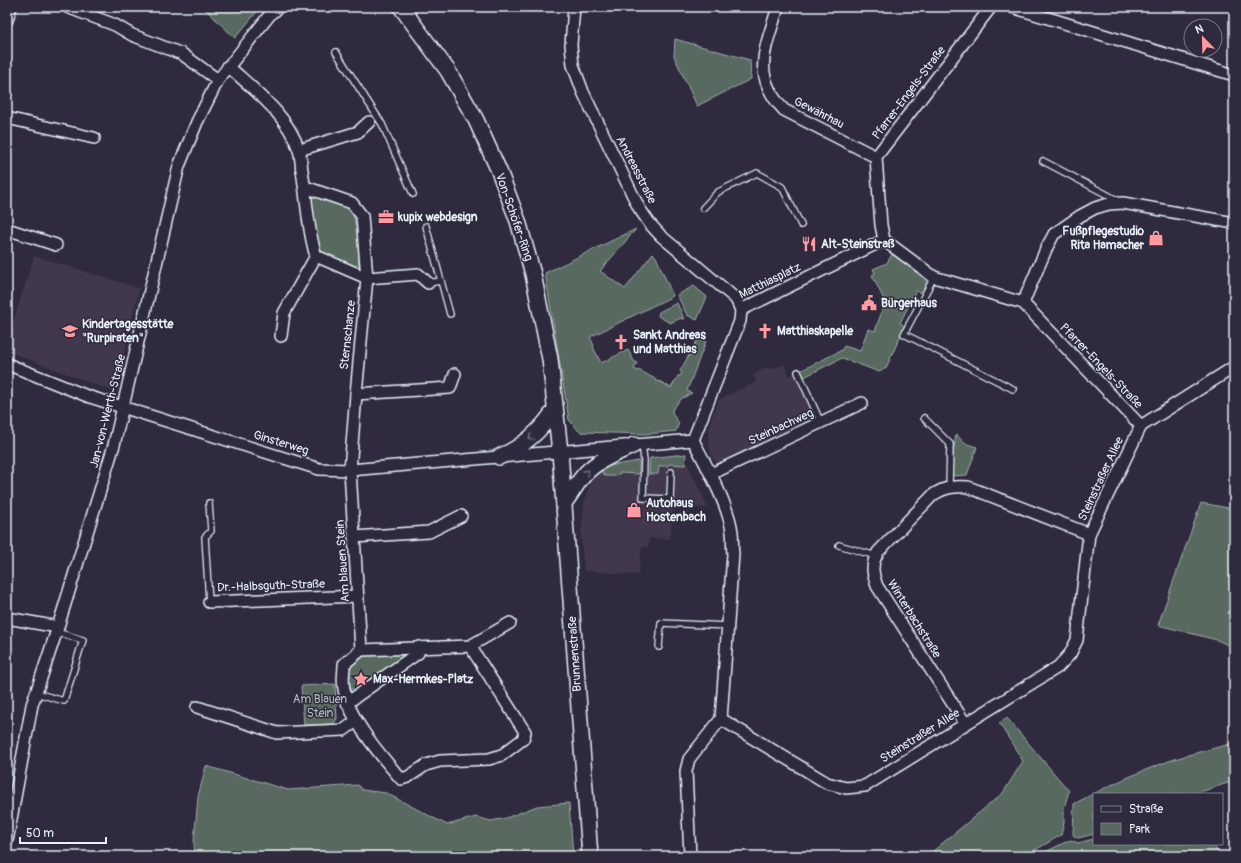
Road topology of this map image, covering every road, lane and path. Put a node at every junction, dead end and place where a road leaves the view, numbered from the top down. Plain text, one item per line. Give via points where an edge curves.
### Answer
1 (11, 7) edge
2 (67, 7) edge
3 (401, 7) edge
4 (574, 7) edge
5 (778, 7) edge
6 (991, 7) edge
7 (1012, 7) edge
8 (275, 8) edge
9 (7, 20) edge
10 (336, 52) dead end
11 (228, 66) junction
12 (1234, 75) edge
13 (218, 80) junction
14 (7, 118) edge
15 (372, 118) junction
16 (94, 138) dead end
17 (299, 150) junction
18 (876, 157) junction
19 (1043, 161) dead end
20 (305, 187) junction
21 (413, 194) dead end
22 (1123, 203) junction
23 (703, 208) dead end
24 (1234, 223) edge
25 (801, 225) dead end
26 (426, 226) dead end
27 (7, 229) edge
28 (884, 240) junction
29 (56, 246) dead end
30 (316, 256) junction
31 (934, 277) junction
32 (367, 278) junction
33 (441, 281) junction
34 (428, 283) joint
35 (1023, 304) junction
36 (741, 310) junction
37 (450, 314) dead end
38 (281, 336) dead end
39 (7, 364) edge
40 (1234, 367) edge
41 (798, 372) dead end
42 (455, 374) dead end
43 (1013, 389) dead end
44 (356, 394) junction
45 (862, 403) dead end
46 (123, 408) junction
47 (555, 409) junction
48 (924, 418) dead end
49 (821, 422) junction
50 (1141, 426) junction
51 (693, 440) junction
52 (638, 445) junction
53 (560, 452) junction
54 (499, 457) junction
55 (350, 470) junction
56 (671, 472) dead end
57 (711, 474) junction
58 (949, 487) junction
59 (208, 503) dead end
60 (564, 503) junction
61 (461, 516) dead end
62 (1089, 534) junction
63 (354, 537) junction
64 (839, 545) dead end
65 (876, 556) junction
66 (358, 596) junction
67 (209, 602) joint
68 (7, 618) edge
69 (510, 623) dead end
70 (728, 626) junction
71 (57, 629) junction
72 (470, 646) junction
73 (419, 647) junction
74 (659, 647) dead end
75 (361, 650) junction
76 (36, 693) junction
77 (347, 703) junction
78 (197, 707) dead end
79 (721, 719) junction
80 (356, 721) junction
81 (965, 723) junction
82 (7, 841) edge
83 (590, 856) edge
84 (690, 856) edge

1 - 9 street
2 - 13 street via 182,54
3 - 47 main road, Von-Schöfer-Ring via 448,71 476,120 502,178 518,221 533,274 550,359
4 - 36 street, Andreasstraße via 571,45 573,65 583,92 639,208 661,236 736,299
5 - 18 street, Gewährhau via 764,54 763,71 774,99 784,110
6 - 18 street, Pfarrer-Engels-Straße
7 - 12 street
8 - 11 street, Jan-von-Werth-Straße
10 - 15 lane
11 - 13 street, Jan-von-Werth-Straße
11 - 17 street via 269,104 290,130
13 - 46 street, Jan-von-Werth-Straße via 179,166
14 - 16 street
15 - 17 street via 358,132
15 - 21 lane via 382,124
17 - 20 street
18 - 28 street, Pfarrer-Engels-Straße
19 - 22 lane
20 - 30 street via 311,240
20 - 32 street, Sternschanze via 352,203 362,216
22 - 24 street
22 - 35 street via 1095,208 1054,234 1046,247
23 - 25 lane via 718,192 757,173 782,187
26 - 33 lane
27 - 29 street
28 - 31 street, Pfarrer-Engels-Straße
28 - 36 street, Matthiasplatz
30 - 32 street
30 - 38 street via 284,314
31 - 35 street, Pfarrer-Engels-Straße
31 - 43 lane via 904,334
32 - 34 street via 418,274
32 - 44 street, Sternschanze
33 - 34 lane
33 - 37 lane
35 - 50 street, Pfarrer-Engels-Straße
36 - 51 street, Matthiasplatz via 734,347
39 - 46 street, Ginsterweg
40 - 50 street
41 - 49 lane
42 - 44 street via 450,388
44 - 55 street, Sternschanze
45 - 49 street, Steinbachweg
46 - 55 street, Ginsterweg via 319,469
46 - 71 street, Jan-von-Werth-Straße
47 - 53 main road, Von-Schöfer-Ring
47 -> 54 main road via 547,422 532,437
48 - 58 lane via 950,444
49 - 57 street, Steinbachweg
50 - 62 street, Steinstraßer Allee
51 - 52 street
51 - 57 street
52 - 53 street
52 - 56 lane via 644,460 643,498 670,499
60 -> 52 main road via 591,468
53 - 54 street, Ginsterweg
53 - 60 main road, Brunnenstraße
54 - 55 street, Ginsterweg
55 - 63 street, Am blauen Stein
57 - 70 street via 732,531
58 - 62 street via 968,487
58 - 65 street via 933,495
59 - 67 lane via 211,530 205,537
60 - 83 main road, Brunnenstraße
61 - 63 street via 429,532
62 - 81 street, Steinstraßer Allee via 1077,640 1070,654 1058,667
63 - 66 street, Am blauen Stein
64 - 65 lane
65 - 81 street, Winterbachstraße via 872,563 876,586
66 - 67 street, Dr.-Halbsguth-Straße
66 - 75 street, Am blauen Stein
68 - 71 street
69 - 72 street
70 - 74 lane via 661,623
70 - 79 street
71 - 76 street, Jan-von-Werth-Straße
71 - 76 lane via 83,640 64,702
72 - 73 street
72 - 80 street via 525,732 523,739 502,755 489,759 440,762 426,766 401,780
73 - 75 street
73 - 77 street via 418,653
75 - 77 street via 344,664
76 - 82 street, Jan-von-Werth-Straße
77 - 80 street
78 - 80 street via 277,733 344,730
79 - 81 street, Steinstraßer Allee via 827,783 846,788 865,786
79 - 84 street via 689,759 686,771

